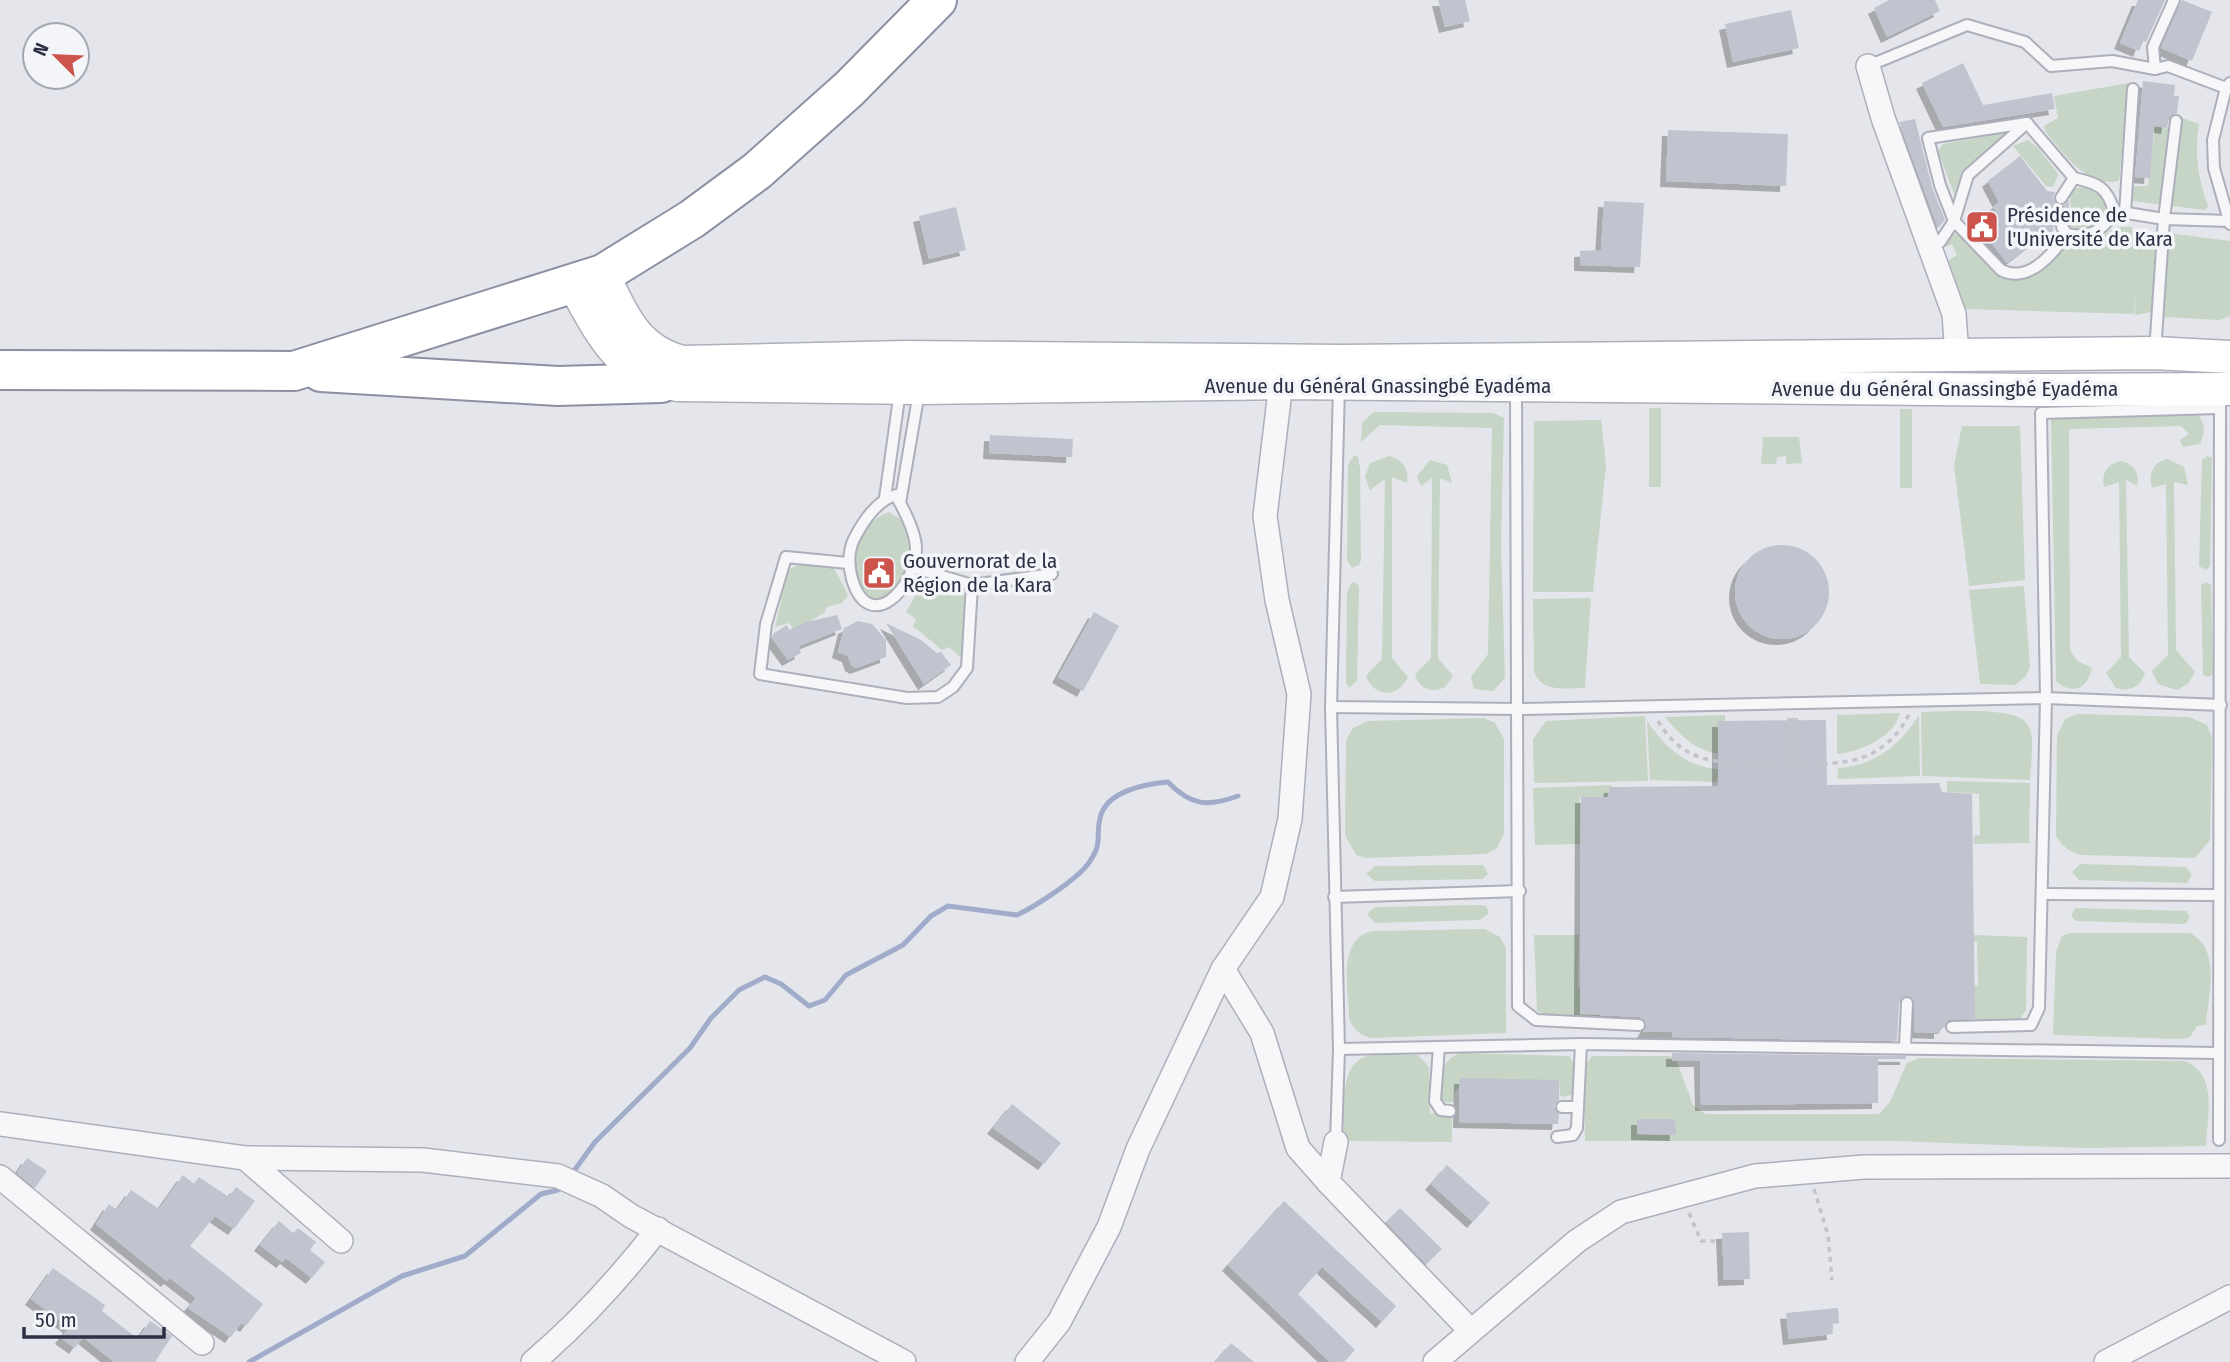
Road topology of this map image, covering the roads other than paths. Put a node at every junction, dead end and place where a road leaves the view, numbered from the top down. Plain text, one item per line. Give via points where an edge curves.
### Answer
1 (937, 0) edge
2 (2174, 0) edge
3 (1868, 66) joint
4 (2155, 69) junction
5 (2228, 85) edge
6 (2133, 89) dead end
7 (2176, 121) dead end
8 (2027, 123) junction
9 (2074, 178) junction
10 (2060, 198) dead end
11 (2120, 212) junction
12 (2164, 219) junction
13 (1954, 220) junction
14 (2229, 222) edge
15 (1929, 244) junction
16 (589, 280) junction
17 (2155, 353) junction
18 (1956, 355) junction
19 (2045, 356) junction
20 (2230, 357) edge
21 (0, 370) edge
22 (294, 371) junction
23 (1340, 373) junction
24 (1517, 373) junction
25 (915, 378) junction
26 (661, 383) junction
27 (1281, 383) junction
28 (2223, 395) edge
29 (2042, 402) junction
30 (885, 498) junction
31 (900, 503) junction
32 (848, 563) junction
33 (912, 568) junction
34 (1052, 574) dead end
35 (972, 585) junction
36 (2046, 698) junction
37 (2221, 705) junction
38 (1331, 707) junction
39 (1518, 709) junction
40 (1520, 891) junction
41 (2044, 894) junction
42 (2217, 895) junction
43 (1334, 897) junction
44 (1223, 969) junction
45 (1907, 1003) dead end
46 (1639, 1025) dead end
47 (1952, 1027) dead end
48 (1581, 1044) junction
49 (1905, 1046) junction
50 (1439, 1047) junction
51 (1339, 1049) junction
52 (2218, 1052) junction
53 (1562, 1107) dead end
54 (1578, 1107) junction
55 (1450, 1111) dead end
56 (0, 1124) edge
57 (1557, 1138) dead end
58 (2219, 1140) dead end
59 (1336, 1142) joint
60 (245, 1158) junction
61 (2230, 1166) edge
62 (0, 1177) edge
63 (1328, 1182) junction
64 (658, 1229) junction
65 (341, 1241) dead end
66 (2230, 1297) edge
67 (1470, 1330) junction
68 (202, 1343) dead end
69 (533, 1362) edge
70 (904, 1362) edge
71 (1027, 1362) edge
72 (1434, 1362) edge
73 (2106, 1362) edge

1 - 16 highway via 849,89 757,171 682,226
2 - 4 lane via 2153,47
3 - 4 lane via 1967,25 2025,42 2051,66 2112,61
3 - 15 street
4 - 5 lane via 2168,66
5 - 14 lane via 2213,149
6 - 11 lane
7 - 12 lane
8 - 9 lane
8 - 13 lane via 1968,175
8 - 13 lane via 1928,138
9 - 10 lane
9 - 11 lane via 2105,189
11 - 12 lane
11 - 13 lane via 2095,233 2064,230 2057,248 2029,272 2009,274
12 - 14 lane
12 - 17 lane
13 - 15 lane via 1940,242
15 - 18 street via 1954,314
16 - 22 highway
16 - 25 main road, Avenue du Général Gnassingbé Eyadéma via 648,347 665,358
16 - 26 main road, Avenue du Général Gnassingbé Eyadéma via 607,344 633,370
17 - 19 main road, Avenue du Général Gnassingbé Eyadéma
17 - 20 main road, Avenue du Général Gnassingbé Eyadéma
18 - 19 main road, Avenue du Général Gnassingbé Eyadéma
18 - 24 main road, Avenue du Général Gnassingbé Eyadéma
19 - 29 main road
21 - 22 highway
22 - 26 highway via 558,386
23 - 24 main road, Avenue du Général Gnassingbé Eyadéma
23 - 25 main road, Avenue du Général Gnassingbé Eyadéma
23 - 27 main road, Avenue du Général Gnassingbé Eyadéma
23 - 38 lane
24 - 29 main road, Avenue du Général Gnassingbé Eyadéma
24 - 39 lane
25 - 26 main road, Avenue du Général Gnassingbé Eyadéma
25 - 27 main road, Avenue du Général Gnassingbé Eyadéma
25 - 30 lane
25 - 31 lane
27 - 44 street via 1265,516 1299,694 1290,819 1272,897
28 - 29 main road, Avenue du Général Gnassingbé Eyadéma
28 - 37 lane
29 - 36 lane
30 - 31 lane via 896,495
30 - 32 lane via 854,539
31 - 33 lane via 916,548
32 - 33 lane via 859,597 876,605 904,589
32 - 35 lane via 786,557 766,624 760,674 908,698 938,697 953,687 967,668
33 - 35 lane
34 - 35 lane
36 - 37 lane
36 - 39 lane
36 - 41 lane
37 - 42 lane
38 - 39 lane
38 - 43 lane
39 - 40 lane
40 - 43 lane
40 - 46 lane via 1518,1006 1536,1020
41 - 42 lane
41 - 47 lane via 2037,1018 2031,1025
42 - 52 lane
43 - 51 lane
44 - 63 street via 1262,1033 1298,1148
44 - 71 street via 1138,1149 1109,1227 1059,1322
45 - 49 lane
48 - 49 lane
48 - 50 lane
48 - 54 lane
49 - 52 lane
50 - 51 lane
50 - 55 lane via 1435,1101 1441,1110
51 - 59 lane
52 - 58 lane
53 - 54 lane
54 - 57 lane via 1576,1132
56 - 60 street
59 - 63 street
60 - 64 street via 423,1160 567,1180
60 - 65 street
61 - 67 street via 1813,1170 1755,1176 1621,1212 1577,1241
62 - 68 street
63 - 67 street
64 - 69 street via 619,1280
64 - 70 street
66 - 73 street
67 - 72 street

